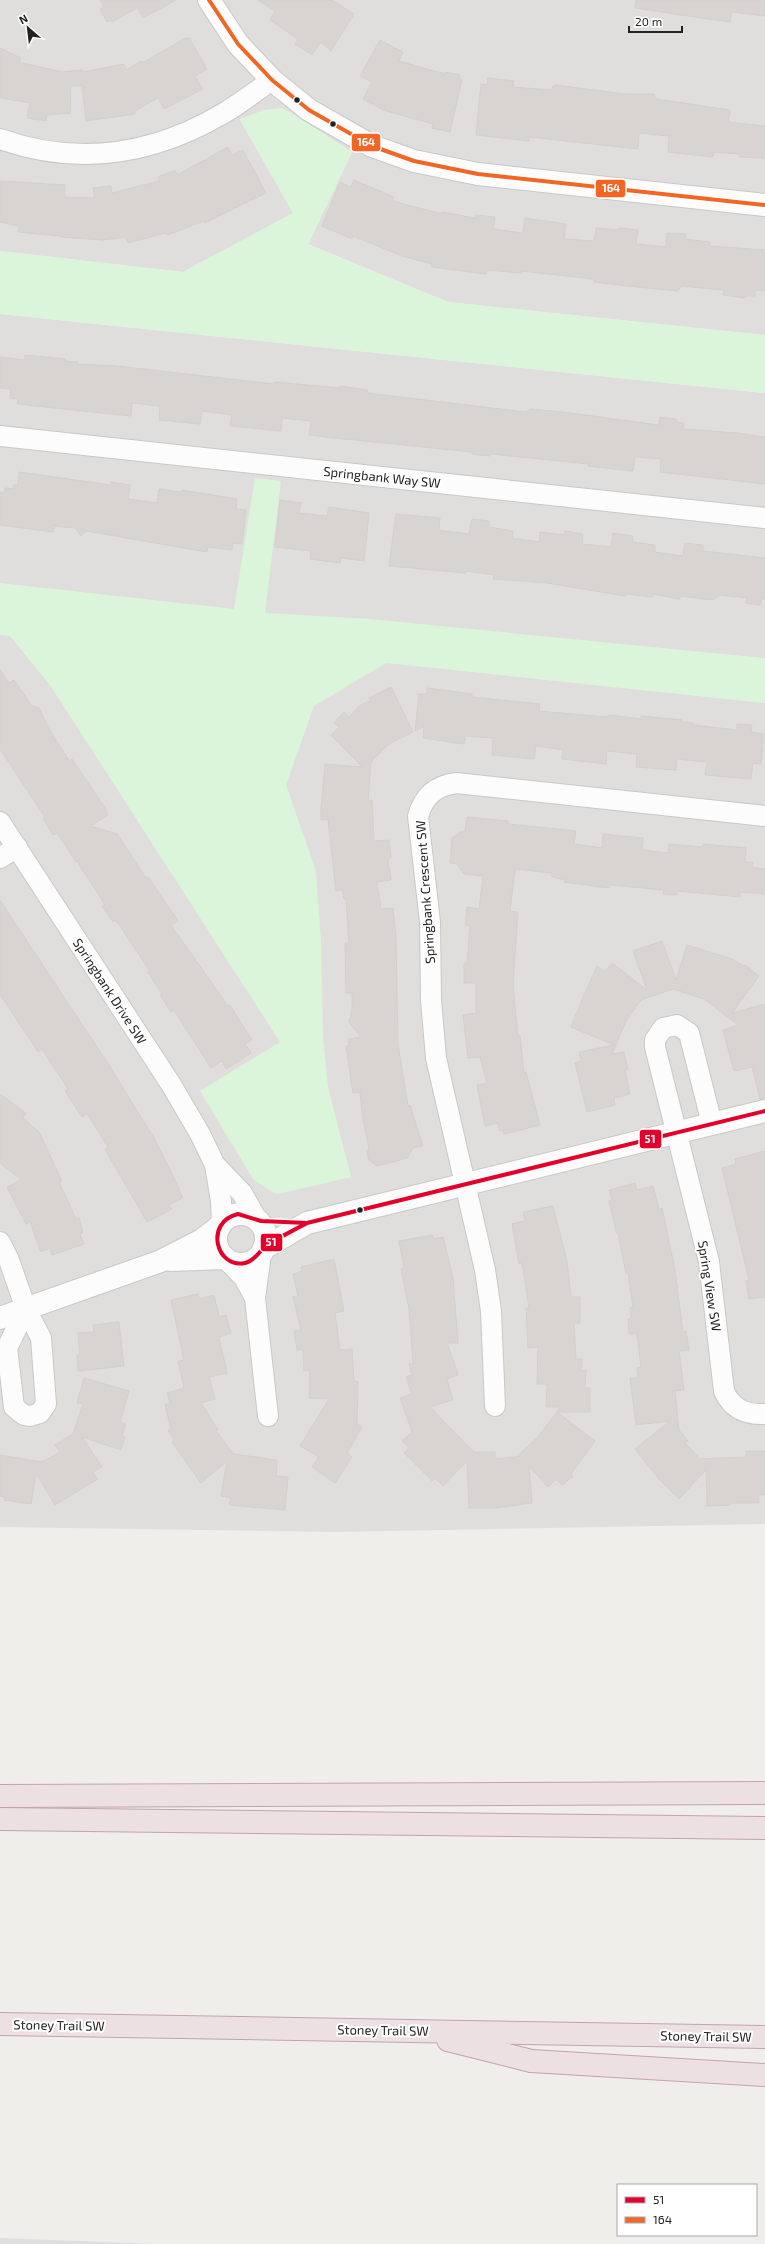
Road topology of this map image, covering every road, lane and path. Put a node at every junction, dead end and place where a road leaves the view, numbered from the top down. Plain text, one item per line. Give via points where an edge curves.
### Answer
1 (209, 0) edge
2 (272, 80) junction
3 (0, 139) edge
4 (765, 205) edge
5 (0, 436) edge
6 (765, 518) edge
7 (765, 816) edge
8 (0, 822) edge
9 (17, 847) junction
10 (0, 858) edge
11 (765, 1111) edge
12 (712, 1124) junction
13 (677, 1132) junction
14 (215, 1164) junction
15 (465, 1185) junction
16 (257, 1220) junction
17 (307, 1223) junction
18 (221, 1225) junction
19 (0, 1242) edge
20 (262, 1251) junction
21 (226, 1259) junction
22 (161, 1261) junction
23 (255, 1298) junction
24 (26, 1309) junction
25 (0, 1318) edge
26 (495, 1406) dead end
27 (765, 1414) edge
28 (268, 1416) dead end
29 (765, 1793) edge
30 (0, 1796) edge
31 (0, 1819) edge
32 (765, 1828) edge
33 (0, 2024) edge
34 (414, 2031) junction
35 (765, 2037) edge
36 (765, 2074) edge

1 - 2 street via 238,44
2 - 3 street via 225,112 169,140 148,146 114,153 79,155 45,151
2 - 4 street via 309,110 336,127 372,146 414,161 478,174
5 - 6 street, Springbank Way SW
7 - 15 street, Springbank Crescent SW via 456,783 444,784 426,797 418,816 430,922 432,1024 441,1086
8 - 9 street, Springbank Drive SW
9 - 10 street
9 - 14 street, Springbank Drive SW via 172,1086
11 - 12 street
12 - 13 street
12 - 13 street, Spring View SW via 691,1039 683,1028 670,1025 658,1033 655,1047
13 - 15 street
13 - 27 street, Spring View SW via 709,1262 724,1391 736,1408 750,1415
14 - 16 street, Springbank Drive SW via 242,1193
14 - 18 street, Springbank Drive SW via 221,1201
15 - 17 street
15 - 26 street, Springbank Crescent SW via 485,1270 491,1311
16 - 17 street
16 - 18 street via 239,1214 233,1215
16 - 20 street via 266,1236
17 - 20 street
18 - 21 street via 216,1239 217,1246
18 - 22 street via 202,1240
19 - 24 street
20 - 21 street via 241,1264
20 - 23 street
21 - 22 street
21 - 23 street via 244,1278
22 - 24 street
23 - 28 street
24 - 25 street
29 - 30 highway
31 - 32 highway
33 - 34 highway, Stoney Trail SW
34 - 35 highway, Stoney Trail SW
34 - 36 highway via 531,2061

